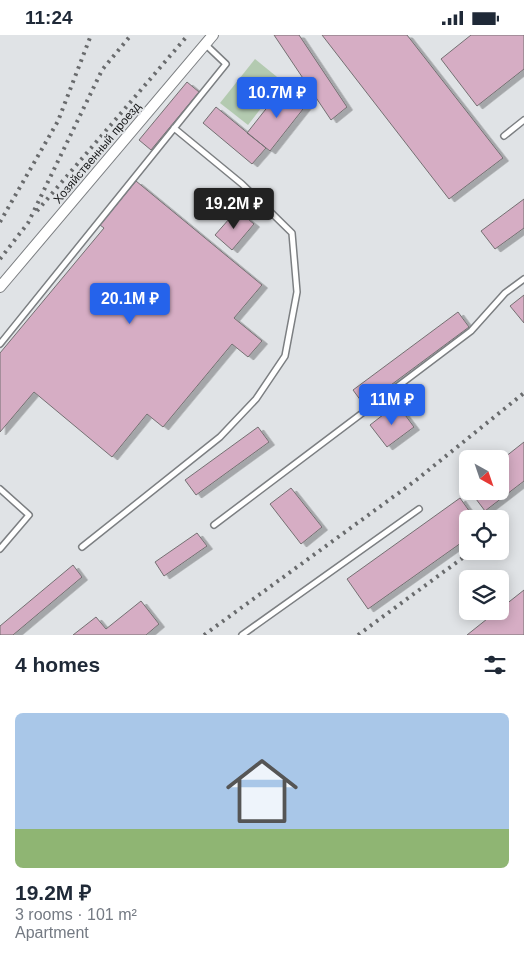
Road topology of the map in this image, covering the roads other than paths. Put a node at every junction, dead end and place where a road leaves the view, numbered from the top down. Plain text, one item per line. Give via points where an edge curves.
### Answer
1 (212, 35) edge
2 (205, 43) junction
3 (524, 120) edge
4 (174, 128) junction
5 (504, 136) dead end
6 (524, 279) edge
7 (0, 287) edge
8 (0, 343) edge
9 (0, 489) edge
10 (419, 509) dead end
11 (214, 525) dead end
12 (82, 547) dead end
13 (0, 549) edge
14 (242, 635) edge

1 - 2 street, Хозяйственный проезд
2 - 4 lane via 226,64
2 - 7 street, Хозяйственный проезд
3 - 5 lane
4 - 8 lane
4 - 12 lane via 242,184 292,233 297,292 285,356 256,399 220,437
6 - 11 lane via 505,293 472,331
9 - 13 lane via 29,515
10 - 14 lane

